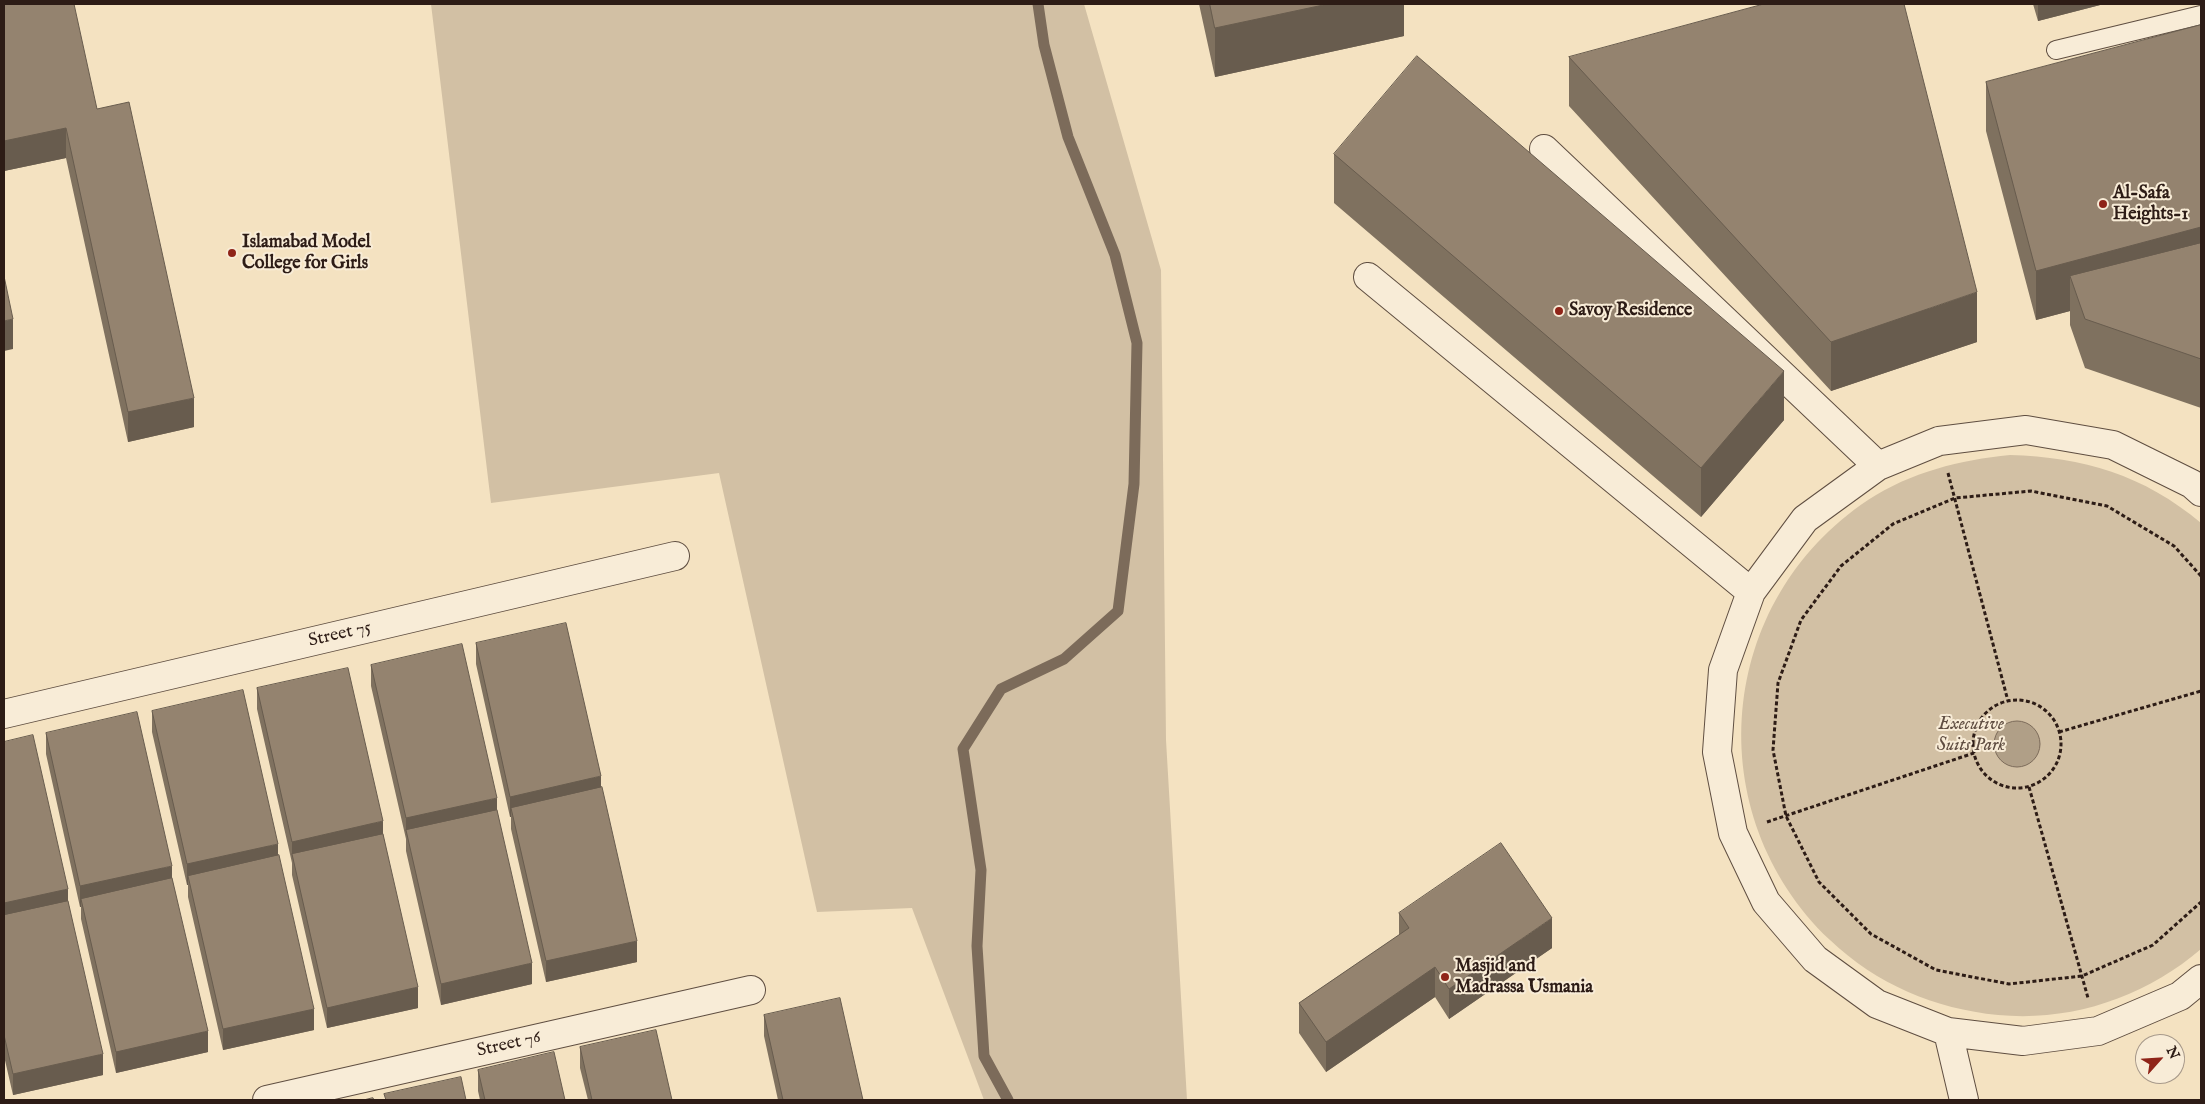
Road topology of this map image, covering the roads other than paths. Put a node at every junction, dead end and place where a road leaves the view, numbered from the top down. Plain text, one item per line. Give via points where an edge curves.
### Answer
1 (2201, 15) edge
2 (2056, 50) dead end
3 (1544, 149) dead end
4 (1368, 277) dead end
5 (1878, 466) junction
6 (2201, 492) edge
7 (675, 556) dead end
8 (1751, 592) junction
9 (4, 714) edge
10 (2201, 978) edge
11 (751, 990) dead end
12 (1948, 1032) junction
13 (267, 1100) edge
14 (1964, 1100) edge

1 - 2 lane
3 - 5 street
4 - 8 street
5 - 6 street via 1939,441 2026,430 2113,445 2192,484
5 - 8 street via 1805,520
7 - 9 street, Street 75
8 - 12 street via 1723,670 1717,752 1733,833 1766,902 1815,959 1877,1004
10 - 12 street via 2180,996 2098,1031 2023,1041
11 - 13 street, Street 76
12 - 14 street

